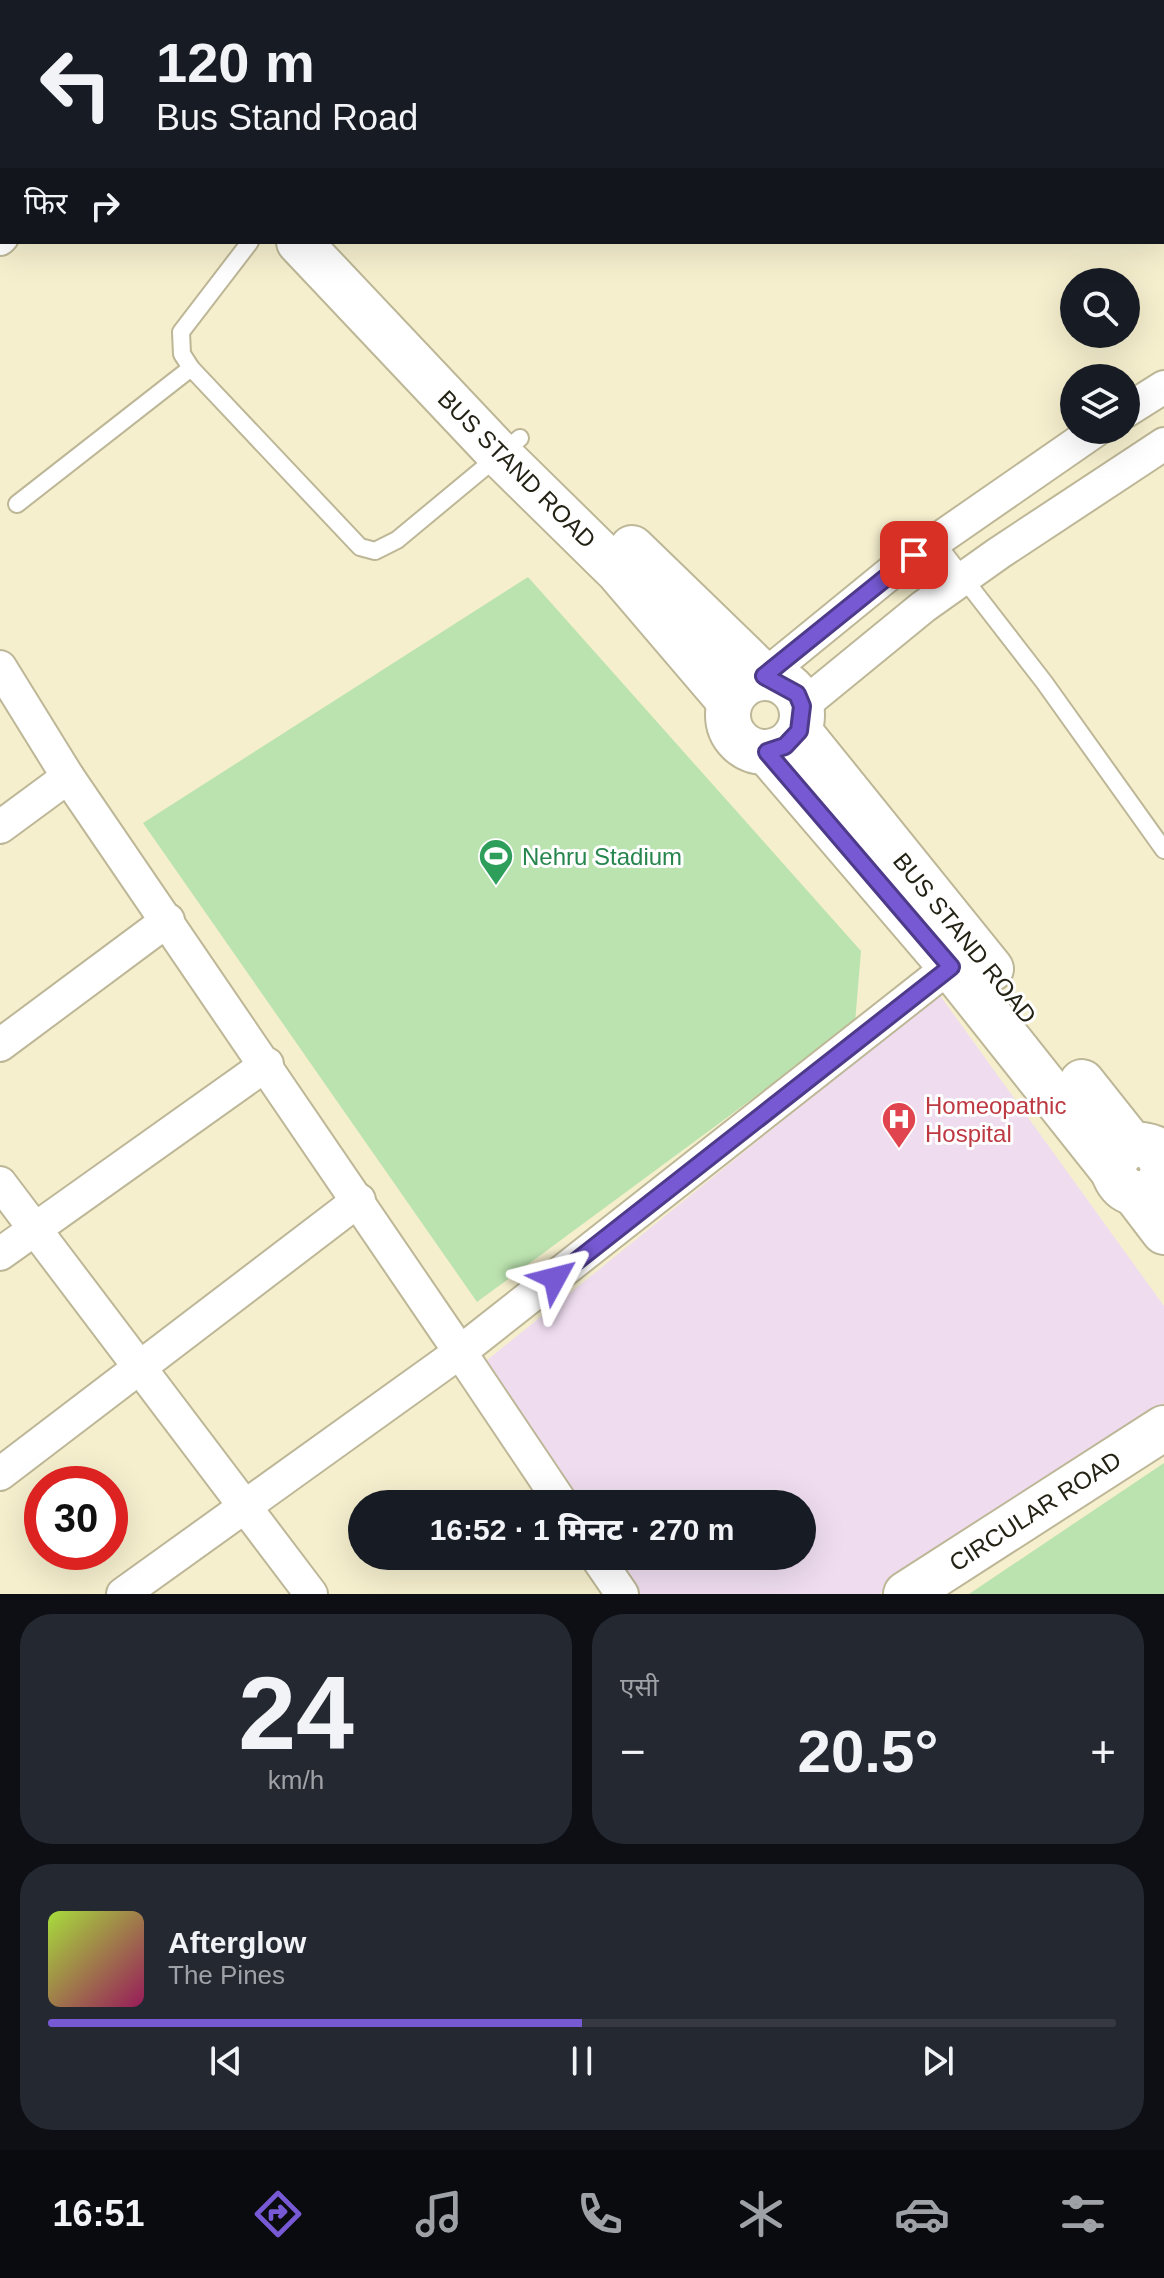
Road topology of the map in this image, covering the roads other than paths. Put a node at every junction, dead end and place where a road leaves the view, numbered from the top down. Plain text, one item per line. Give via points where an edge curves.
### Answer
1 (248, 244) edge
2 (301, 244) edge
3 (337, 244) edge
4 (191, 368) junction
5 (1164, 387) edge
6 (1140, 402) edge
7 (1075, 444) edge
8 (1164, 444) edge
9 (511, 447) junction
10 (17, 504) dead end
11 (934, 540) junction
12 (965, 577) junction
13 (0, 667) edge
14 (746, 688) junction
15 (789, 730) junction
16 (68, 777) junction
17 (0, 827) edge
18 (1164, 850) edge
19 (168, 920) junction
20 (962, 957) junction
21 (0, 1045) edge
22 (267, 1064) junction
23 (1150, 1166) edge
24 (0, 1183) edge
25 (359, 1200) junction
26 (34, 1229) junction
27 (1164, 1232) edge
28 (0, 1254) edge
29 (460, 1352) junction
30 (139, 1370) junction
31 (1164, 1428) edge
32 (1164, 1454) edge
33 (0, 1474) edge
34 (553, 1490) edge
35 (244, 1505) junction
36 (606, 1570) edge
37 (123, 1594) edge
38 (311, 1594) edge
39 (622, 1594) edge
40 (906, 1594) edge
41 (947, 1594) edge

1 - 4 lane via 181,332 182,354
2 - 9 main road, BUS STAND ROAD
3 - 9 main road, BUS STAND ROAD
4 - 9 lane via 360,547 375,551 397,540
4 - 10 lane
5 - 6 street
7 - 11 street
8 - 12 street
9 - 14 main road, BUS STAND ROAD via 618,571
11 - 12 lane
11 - 14 street
12 - 15 street
12 - 18 lane
13 - 16 street
14 - 15 main road, BUS STAND ROAD via 797,694
14 - 15 main road, BUS STAND ROAD via 727,713 734,736 743,745
15 - 20 main road, BUS STAND ROAD
16 - 17 street
16 - 19 street
19 - 21 street
19 - 22 street
20 - 23 main road, BUS STAND ROAD
20 - 29 street
22 - 25 street
22 - 26 street
23 - 27 main road, BUS STAND ROAD
24 - 26 street
25 - 29 street
25 - 30 street
26 - 28 street
26 - 30 street
29 - 34 street
29 - 35 street
30 - 33 street
30 - 35 street
31 - 40 main road, CIRCULAR ROAD
32 - 41 main road, CIRCULAR ROAD
35 - 37 street
35 - 38 street
36 - 39 street

